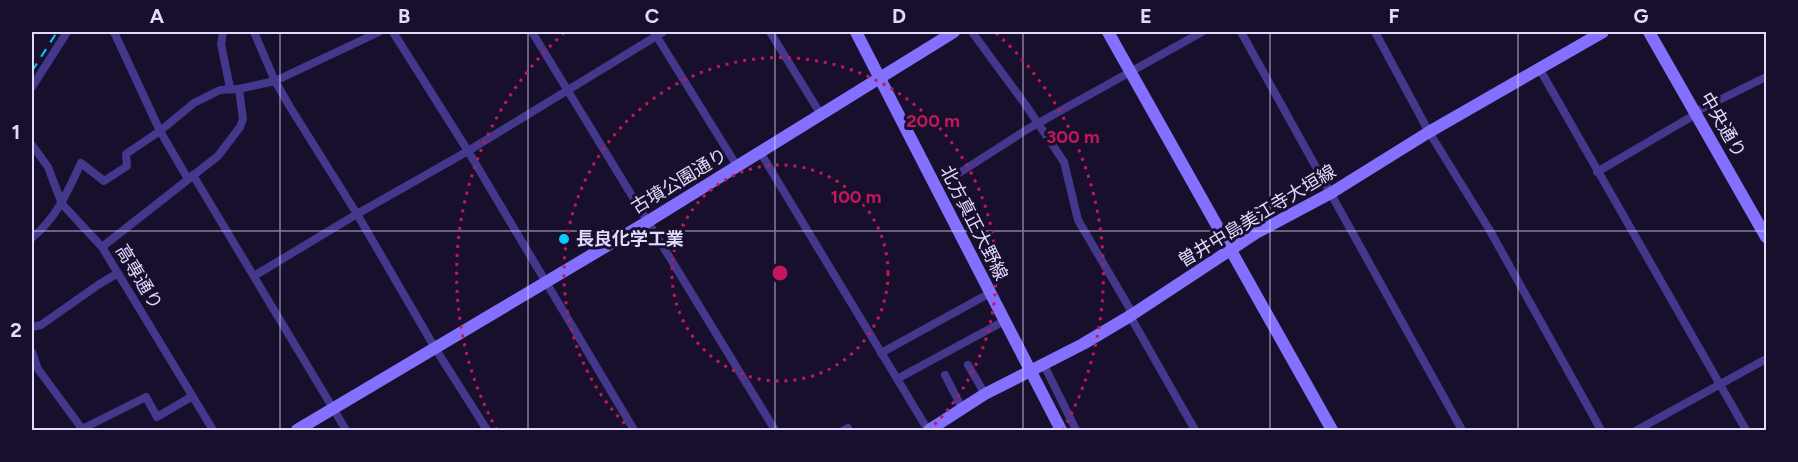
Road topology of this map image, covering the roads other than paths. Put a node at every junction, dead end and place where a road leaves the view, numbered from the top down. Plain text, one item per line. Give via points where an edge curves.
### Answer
1 (67, 32) edge
2 (114, 32) edge
3 (223, 32) edge
4 (254, 32) edge
5 (379, 32) edge
6 (393, 32) edge
7 (532, 32) edge
8 (770, 32) edge
9 (856, 32) edge
10 (954, 32) edge
11 (972, 32) edge
12 (1108, 32) edge
13 (1202, 32) edge
14 (1241, 32) edge
15 (1375, 32) edge
16 (1603, 32) edge
17 (1648, 32) edge
18 (658, 33) edge
19 (1539, 68) junction
20 (1131, 71) junction
21 (879, 77) junction
22 (1767, 77) edge
23 (275, 81) junction
24 (32, 87) edge
25 (567, 88) junction
26 (234, 89) junction
27 (820, 113) junction
28 (1695, 113) junction
29 (1038, 123) junction
30 (160, 130) junction
31 (1429, 132) junction
32 (32, 146) edge
33 (468, 151) junction
34 (760, 152) junction
35 (737, 166) junction
36 (1597, 172) junction
37 (956, 175) dead end
38 (191, 177) junction
39 (1331, 193) junction
40 (62, 204) junction
41 (357, 214) junction
42 (646, 222) junction
43 (1767, 237) edge
44 (32, 238) edge
45 (102, 247) junction
46 (1230, 250) junction
47 (118, 273) junction
48 (254, 276) junction
49 (545, 282) junction
50 (990, 293) junction
51 (1130, 316) junction
52 (1004, 321) junction
53 (32, 327) edge
54 (435, 348) junction
55 (32, 352) edge
56 (881, 353) junction
57 (1767, 359) edge
58 (1043, 363) junction
59 (968, 365) dead end
60 (1029, 370) junction
61 (945, 375) dead end
62 (897, 379) junction
63 (1720, 385) junction
64 (985, 394) junction
65 (191, 397) junction
66 (962, 408) junction
67 (334, 409) junction
68 (82, 430) edge
69 (213, 430) edge
70 (297, 430) edge
71 (346, 430) edge
72 (487, 430) edge
73 (634, 430) edge
74 (775, 430) edge
75 (928, 430) edge
76 (1061, 430) edge
77 (1076, 430) edge
78 (1195, 430) edge
79 (1332, 430) edge
80 (1461, 430) edge
81 (1601, 430) edge
82 (1637, 430) edge
83 (1746, 430) edge

1 - 24 street
2 - 30 street
3 - 26 street via 221,44
4 - 23 street
5 - 23 street
6 - 33 street
7 - 25 street
8 - 27 street
9 - 21 street, 北方真正大野線
10 - 21 street, 古墳公園通り
11 - 29 street
12 - 20 street
13 - 20 street
14 - 39 street
15 - 31 street
16 - 19 street, 曽井中島美江寺大垣線
17 - 28 street, 中央通り
18 - 25 street
18 - 35 street
19 - 31 street, 曽井中島美江寺大垣線
19 - 36 street
20 - 29 street
20 - 46 street
21 - 27 street, 古墳公園通り
21 - 50 street, 北方真正大野線
22 - 28 street
23 - 26 street
23 - 41 street
25 - 33 street
25 - 42 street
26 - 30 street via 220,90 194,103
26 - 38 street via 243,119 240,127 218,156
27 - 34 street, 古墳公園通り
28 - 36 street
28 - 43 street, 中央通り
29 - 37 street
29 - 51 street via 1064,162 1078,220 1130,309
30 - 38 street
30 - 40 street via 126,154 127,166 104,181 81,163
31 - 39 street, 曽井中島美江寺大垣線
31 - 81 street via 1489,229
32 - 40 street, 高専通り via 48,166
33 - 41 street
33 - 49 street
34 - 35 street, 古墳公園通り
34 - 56 street
35 - 42 street, 古墳公園通り
36 - 63 street
38 - 45 street
38 - 48 street
39 - 46 street, 曽井中島美江寺大垣線
39 - 80 street
40 - 44 street
40 - 45 street, 高専通り
41 - 48 street
41 - 54 street
42 - 49 street, 古墳公園通り
42 - 74 street
45 - 47 street, 高専通り
46 - 51 street, 曽井中島美江寺大垣線
46 - 79 street
47 - 53 street via 41,326
47 - 65 street, 高専通り
48 - 67 street
49 - 54 street, 古墳公園通り
49 - 73 street
50 - 52 street, 北方真正大野線
50 - 56 street
51 - 58 street, 曽井中島美江寺大垣線
51 - 78 street
52 - 60 street, 北方真正大野線
52 - 62 street
54 - 67 street, 古墳公園通り
54 - 72 street
55 - 68 street via 38,369
56 - 62 street
57 - 63 street
58 - 60 street, 曽井中島美江寺大垣線
58 - 77 street
59 - 64 street
60 - 64 street, 曽井中島美江寺大垣線
60 - 76 street, 北方真正大野線
61 - 66 street
62 - 75 street
63 - 82 street
63 - 83 street
64 - 66 street, 曽井中島美江寺大垣線
65 - 68 street via 157,417 146,398
65 - 69 street, 高専通り
66 - 75 street, 曽井中島美江寺大垣線
67 - 70 street, 古墳公園通り
67 - 71 street

